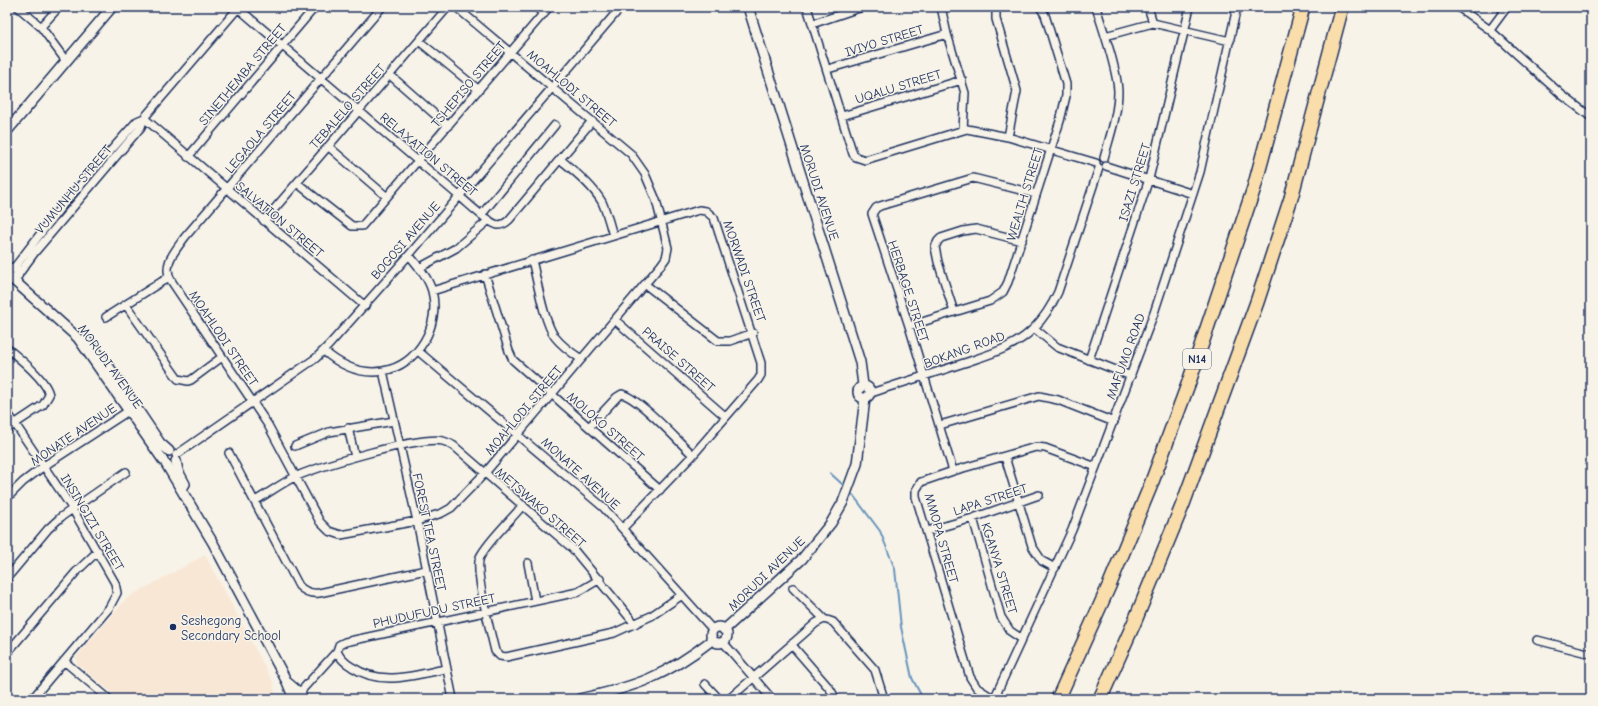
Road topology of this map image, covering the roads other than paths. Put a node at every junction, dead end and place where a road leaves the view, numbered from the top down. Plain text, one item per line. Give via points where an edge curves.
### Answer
1 (18, 7) edge
2 (59, 7) edge
3 (112, 7) edge
4 (315, 7) edge
5 (382, 7) edge
6 (448, 7) edge
7 (456, 7) edge
8 (536, 7) edge
9 (549, 7) edge
10 (621, 7) edge
11 (748, 7) edge
12 (807, 7) edge
13 (941, 7) edge
14 (996, 7) edge
15 (1040, 7) edge
16 (1096, 7) edge
17 (1148, 7) edge
18 (1190, 7) edge
19 (1237, 7) edge
20 (1303, 7) edge
21 (1342, 7) edge
22 (1458, 7) edge
23 (1507, 7) edge
24 (238, 8) edge
25 (858, 8) edge
26 (544, 14) junction
27 (1153, 23) junction
28 (812, 24) junction
29 (41, 27) junction
30 (1185, 30) junction
31 (1490, 30) junction
32 (947, 34) junction
33 (1105, 36) junction
34 (420, 41) junction
35 (1230, 41) junction
36 (282, 46) junction
37 (511, 52) junction
38 (66, 61) junction
39 (828, 70) junction
40 (390, 75) junction
41 (321, 79) junction
42 (962, 80) junction
43 (552, 87) junction
44 (479, 90) junction
45 (359, 111) junction
46 (842, 116) junction
47 (1591, 117) edge
48 (144, 118) junction
49 (592, 122) junction
50 (555, 125) dead end
51 (448, 126) junction
52 (963, 130) junction
53 (7, 131) edge
54 (1008, 137) junction
55 (329, 147) junction
56 (1050, 150) junction
57 (188, 157) junction
58 (560, 159) junction
59 (418, 161) junction
60 (1100, 165) junction
61 (1149, 179) junction
62 (298, 183) junction
63 (227, 189) junction
64 (1036, 194) junction
65 (1193, 194) junction
66 (459, 196) junction
67 (387, 197) junction
68 (482, 214) junction
69 (489, 220) junction
70 (662, 220) junction
71 (264, 221) junction
72 (613, 236) junction
73 (1022, 241) junction
74 (409, 255) junction
75 (532, 260) junction
76 (419, 268) junction
77 (11, 272) edge
78 (485, 274) junction
79 (169, 277) junction
80 (646, 285) junction
81 (432, 291) junction
82 (126, 304) junction
83 (365, 306) junction
84 (954, 312) junction
85 (106, 317) dead end
86 (615, 320) junction
87 (909, 326) junction
88 (1034, 328) junction
89 (753, 333) junction
90 (7, 348) edge
91 (324, 351) junction
92 (418, 351) junction
93 (222, 357) junction
94 (581, 359) junction
95 (1089, 360) junction
96 (383, 371) junction
97 (925, 376) junction
98 (1131, 376) junction
99 (551, 394) junction
100 (868, 395) junction
101 (253, 402) junction
102 (132, 409) junction
103 (7, 412) edge
104 (726, 417) junction
105 (394, 421) junction
106 (1114, 422) junction
107 (14, 423) junction
108 (940, 424) junction
109 (590, 426) junction
110 (348, 428) junction
111 (7, 429) edge
112 (518, 434) junction
113 (295, 446) dead end
114 (400, 446) junction
115 (229, 453) dead end
116 (174, 456) junction
117 (693, 456) junction
118 (355, 457) junction
119 (1005, 457) junction
120 (165, 462) junction
121 (44, 466) junction
122 (1096, 467) junction
123 (953, 471) junction
124 (126, 472) dead end
125 (485, 474) junction
126 (296, 477) junction
127 (660, 490) junction
128 (1039, 495) dead end
129 (7, 498) edge
130 (255, 501) junction
131 (1019, 501) junction
132 (523, 505) junction
133 (72, 508) junction
134 (973, 518) junction
135 (417, 521) junction
136 (623, 528) junction
137 (927, 531) junction
138 (213, 543) junction
139 (98, 551) junction
140 (528, 563) dead end
141 (1055, 568) junction
142 (426, 570) junction
143 (7, 578) edge
144 (600, 579) junction
145 (793, 588) dead end
146 (682, 595) junction
147 (535, 601) junction
148 (486, 611) junction
149 (824, 619) junction
150 (436, 622) junction
151 (635, 624) junction
152 (724, 630) junction
153 (713, 635) junction
154 (1022, 639) junction
155 (1537, 640) dead end
156 (723, 642) junction
157 (791, 644) junction
158 (338, 648) junction
159 (7, 653) edge
160 (1591, 654) edge
161 (64, 661) junction
162 (446, 669) junction
163 (753, 677) junction
164 (705, 684) dead end
165 (101, 693) junction
166 (297, 697) edge
167 (32, 699) edge
168 (96, 699) edge
169 (109, 699) edge
170 (453, 699) edge
171 (579, 699) edge
172 (719, 699) edge
173 (729, 699) edge
174 (772, 699) edge
175 (836, 699) edge
176 (884, 699) edge
177 (994, 699) edge
178 (1058, 699) edge
179 (1100, 699) edge

1 - 29 street
2 - 29 street
3 - 38 street
4 - 36 street, SINETHEMBA STREET
5 - 41 street, LEGAOLA STREET
6 - 34 street, TEBALELO STREET
7 - 37 street, MOAHLODI STREET
8 - 26 street
9 - 26 street, TSHEPISO STREET
10 - 43 street, BOGOSI AVENUE
11 - 100 street, MORUDI AVENUE via 855,346 862,371 862,385 858,388 858,393 861,397
12 - 28 street
13 - 32 street
14 - 54 street via 996,19 1016,91
15 - 56 street, WEALTH STREET via 1045,15 1066,89 1060,120
16 - 33 street
17 - 27 street
18 - 30 street, ISAZI STREET
19 - 35 street, MAFUMO ROAD
20 - 178 highway, N14 via 1254,188 1189,382 1150,487
21 - 179 highway via 1293,190 1257,302 1183,504
22 - 31 street
23 - 31 street
24 - 36 street, RELAXATION STREET
24 - 48 street, VUMUNHU STREET
25 - 28 street
26 - 37 street, TSHEPISO STREET
27 - 30 street
27 - 33 street
28 - 39 street
29 - 38 street
30 - 35 street
30 - 61 street, ISAZI STREET
31 - 47 street via 1562,95
32 - 39 street, IVIYO STREET
32 - 42 street
33 - 60 street via 1118,91 1114,124 1104,158 1099,158
34 - 40 street, TEBALELO STREET
34 - 44 street
35 - 65 street, MAFUMO ROAD
36 - 41 street, RELAXATION STREET
36 - 57 street, SINETHEMBA STREET
37 - 43 street, MOAHLODI STREET
37 - 44 street, TSHEPISO STREET
38 - 53 street
39 - 46 street
40 - 45 street, TEBALELO STREET
40 - 51 street
41 - 45 street, RELAXATION STREET
41 - 63 street, LEGAOLA STREET
42 - 46 street, UQALU STREET
42 - 52 street via 965,94
43 - 49 street, MOAHLODI STREET
43 - 66 street, BOGOSI AVENUE
44 - 51 street, TSHEPISO STREET
45 - 55 street, TEBALELO STREET
45 - 59 street, RELAXATION STREET
46 - 52 street via 853,154 865,160
48 - 57 street, SALVATION STREET
48 - 77 street, VUMUNHU STREET via 141,127 35,252
49 - 58 street
49 - 70 street, MOAHLODI STREET via 638,163 651,186
50 - 68 street
51 - 59 street, TSHEPISO STREET
52 - 54 street
54 - 56 street
55 - 62 street, TEBALELO STREET
55 - 67 street
56 - 60 street
56 - 64 street, WEALTH STREET
57 - 63 street, SALVATION STREET
58 - 69 street via 506,223 498,225
58 - 72 street via 586,181 597,195
59 - 66 street, RELAXATION STREET
59 - 67 street, TSHEPISO STREET
60 - 61 street
60 - 88 street, BOKANG ROAD via 1058,292 1050,308
61 - 65 street
61 - 95 street, ISAZI STREET
62 - 67 street, TSHEPISO STREET via 355,227 364,224
62 - 71 street, TEBALELO STREET
63 - 71 street, SALVATION STREET
63 - 79 street, LEGAOLA STREET via 175,251 168,266
64 - 73 street, WEALTH STREET
64 - 87 street, HERBAGE STREET via 973,178 880,206 873,211 873,220
65 - 98 street, MAFUMO ROAD
66 - 68 street, RELAXATION STREET
66 - 74 street, BOGOSI AVENUE
68 - 69 street, RELAXATION STREET
69 - 76 street via 456,248
70 - 72 street, MORWADI STREET
70 - 80 street, MOAHLODI STREET via 667,253
70 - 89 street, MORWADI STREET via 699,210 706,211 714,218
71 - 83 street, SALVATION STREET
72 - 75 street, MORWADI STREET
73 - 84 street, WEALTH STREET via 1003,292 990,301
73 - 84 street via 976,229 963,231 938,241 935,247 938,262
74 - 76 street
74 - 83 street, BOGOSI AVENUE
75 - 78 street, MORWADI STREET
75 - 94 street via 554,337
76 - 81 street
77 - 102 street, MORUDI AVENUE via 62,315 83,337 106,364
78 - 81 street, MORWADI STREET
78 - 99 street, MOLOKO STREET via 510,356 520,368
79 - 82 street
79 - 93 street, MOAHLODI STREET
80 - 86 street, MOAHLODI STREET
80 - 89 street via 718,341 730,341
81 - 92 street via 433,318 428,334
82 - 85 street
82 - 93 street via 178,379 191,380
83 - 91 street, BOGOSI AVENUE
84 - 87 street, WEALTH STREET
86 - 94 street, MOAHLODI STREET
86 - 104 street, PRAISE STREET
87 - 97 street, HERBAGE STREET
88 - 95 street via 1055,346
88 - 97 street, BOKANG ROAD via 999,351
89 - 104 street, MORWADI STREET via 761,363 761,375
90 - 107 street via 30,369 46,387 49,395 43,405
91 - 96 street via 346,366 364,371
91 - 101 street, BOGOSI AVENUE
92 - 96 street
92 - 112 street, MONATE AVENUE
93 - 101 street, MOAHLODI STREET
94 - 99 street, MOAHLODI STREET
95 - 98 street
96 - 105 street, FOREST TEA STREET
97 - 100 street, BOKANG ROAD
97 - 108 street, HERBAGE STREET
98 - 106 street, MAFUMO ROAD
99 - 109 street, MOLOKO STREET
99 - 112 street, MOAHLODI STREET
100 - 152 street, MORUDI AVENUE via 857,464 832,523 802,559
101 - 116 street, BOGOSI AVENUE
101 - 126 street, MOAHLODI STREET
102 - 116 street, MORUDI AVENUE
102 - 120 street, MORUDI AVENUE
102 - 121 street, MONATE AVENUE
103 - 107 street, INSINGIZI STREET
104 - 117 street, MORWADI STREET
105 - 110 street
105 - 114 street, FOREST TEA STREET
106 - 108 street via 1058,400 1039,396
106 - 122 street, MAFUMO ROAD
107 - 111 street
107 - 121 street, INSINGIZI STREET
108 - 123 street, HERBAGE STREET
109 - 117 street via 617,397 626,395
109 - 127 street, MOLOKO STREET
110 - 113 street via 329,432
110 - 118 street
112 - 125 street, MOAHLODI STREET
112 - 136 street, MONATE AVENUE via 591,496
114 - 118 street, METSWAKO STREET
114 - 125 street, METSWAKO STREET via 443,441 454,446
114 - 135 street, FOREST TEA STREET
115 - 130 street
116 - 120 street via 164,455
116 - 138 street, MORUDI AVENUE via 179,474
117 - 127 street, MORWADI STREET
118 - 126 street, METSWAKO STREET
119 - 122 street, MMOPA STREET via 1039,447
119 - 123 street, MMOPA STREET
119 - 131 street
120 - 138 street, MORUDI AVENUE
121 - 129 street, MONATE AVENUE
121 - 133 street, INSINGIZI STREET
122 - 141 street, MAFUMO ROAD
123 - 137 street, MMOPA STREET via 921,482 918,486 916,497
124 - 133 street
125 - 132 street, METSWAKO STREET
125 - 135 street, MOAHLODI STREET via 451,508
126 - 130 street, METSWAKO STREET
126 - 135 street, MOAHLODI STREET via 320,522 335,533 349,534
127 - 136 street, MORWADI STREET
128 - 131 street, LAPA STREET
130 - 142 street via 299,586 306,592 313,594
131 - 134 street, LAPA STREET
131 - 141 street via 1035,553 1042,561
132 - 144 street, METSWAKO STREET via 567,543
132 - 148 street via 480,557 478,567
133 - 139 street, INSINGIZI STREET
133 - 143 street via 48,529
134 - 137 street, LAPA STREET
134 - 154 street, KGANYA STREET via 1001,616 1010,631
135 - 142 street, FOREST TEA STREET
136 - 146 street, MONATE AVENUE
137 - 177 street, MMOPA STREET via 970,677 977,688
138 - 166 street, MORUDI AVENUE
139 - 159 street via 76,572
139 - 161 street, INSINGIZI STREET via 116,583 118,593 109,608
140 - 147 street
141 - 154 street, MAFUMO ROAD
142 - 150 street, FOREST TEA STREET
144 - 147 street, PHUDUFUDU STREET via 578,592
144 - 151 street, METSWAKO STREET
145 - 149 street
146 - 151 street via 657,613
146 - 153 street, MONATE AVENUE
147 - 148 street, PHUDUFUDU STREET
148 - 150 street, PHUDUFUDU STREET
148 - 151 street via 495,651 506,657 595,638
149 - 157 street
149 - 176 street via 833,622 875,670
150 - 158 street, PHUDUFUDU STREET via 345,642
150 - 162 street, FOREST TEA STREET
152 - 153 street via 718,628
152 - 156 street via 726,636
153 - 156 street via 717,643
153 - 171 street via 684,661 652,679 619,691
154 - 177 street, MAFUMO ROAD
155 - 160 street
156 - 163 street
157 - 163 street
157 - 175 street
158 - 162 street via 343,661 356,670 380,679
158 - 166 street
161 - 165 street
161 - 167 street, INSINGIZI STREET
162 - 170 street, FOREST TEA STREET
163 - 173 street
163 - 174 street
164 - 172 street
165 - 168 street
165 - 169 street

